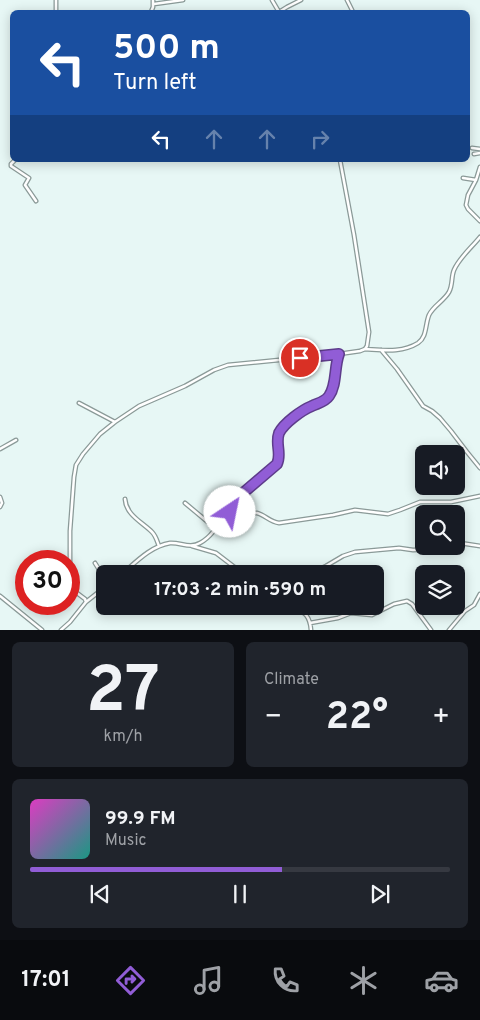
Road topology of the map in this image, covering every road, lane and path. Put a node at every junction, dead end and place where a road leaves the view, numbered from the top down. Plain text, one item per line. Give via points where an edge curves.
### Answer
1 (183, 0) edge
2 (301, 0) edge
3 (153, 2) edge
4 (282, 10) edge
5 (472, 148) dead end
6 (480, 149) edge
7 (480, 153) edge
8 (474, 154) dead end
9 (13, 162) edge
10 (340, 162) edge
11 (480, 167) edge
12 (463, 178) dead end
13 (476, 180) junction
14 (36, 202) dead end
15 (480, 221) edge
16 (480, 237) edge
17 (365, 349) junction
18 (382, 350) junction
19 (339, 354) junction
20 (79, 403) dead end
21 (114, 422) junction
22 (16, 440) dead end
23 (0, 449) edge
24 (480, 468) edge
25 (480, 496) edge
26 (0, 497) edge
27 (125, 499) dead end
28 (185, 503) dead end
29 (0, 507) edge
30 (228, 510) junction
31 (219, 523) junction
32 (243, 530) dead end
33 (465, 544) edge
34 (159, 546) junction
35 (192, 546) junction
36 (480, 546) edge
37 (415, 550) edge
38 (94, 564) dead end
39 (133, 565) edge
40 (232, 565) edge
41 (328, 565) edge
42 (96, 567) edge
43 (96, 594) edge
44 (480, 594) edge
45 (0, 596) edge
46 (86, 602) junction
47 (306, 615) edge
48 (310, 623) junction
49 (42, 630) edge
50 (61, 630) edge
51 (311, 630) edge
52 (431, 630) edge
53 (449, 630) edge

1 - 3 street
2 - 4 street
5 - 6 street
7 - 8 street
9 - 14 street via 11,166 29,178 25,185
10 - 17 street via 368,315 369,339
11 - 13 street
12 - 13 street
13 - 15 street via 466,205
16 - 18 street via 458,262 450,291 430,314 421,341 405,348
17 - 18 street
17 - 19 street
18 - 24 street via 423,406 440,418
19 - 21 street via 222,367 139,406
19 - 30 street via 328,397 287,423 279,434 277,464 236,499
20 - 21 street
21 - 46 street via 96,438 75,470 70,571 73,590
22 - 23 street
25 - 30 street via 451,502 420,502 388,514 355,510 279,523 258,513
26 - 29 street
27 - 34 street via 130,512 151,532
28 - 31 street via 207,522
30 - 31 street
31 - 32 street
31 - 35 street via 205,540
33 - 36 street
34 - 35 street via 175,543
34 - 39 street
35 - 40 street via 216,553
37 - 41 street via 399,548 355,552
38 - 42 street
43 - 46 street
44 - 53 street via 474,605
45 - 49 street
46 - 50 street
47 - 48 street
48 - 51 street
48 - 52 street via 351,613 372,614 406,601 412,604

